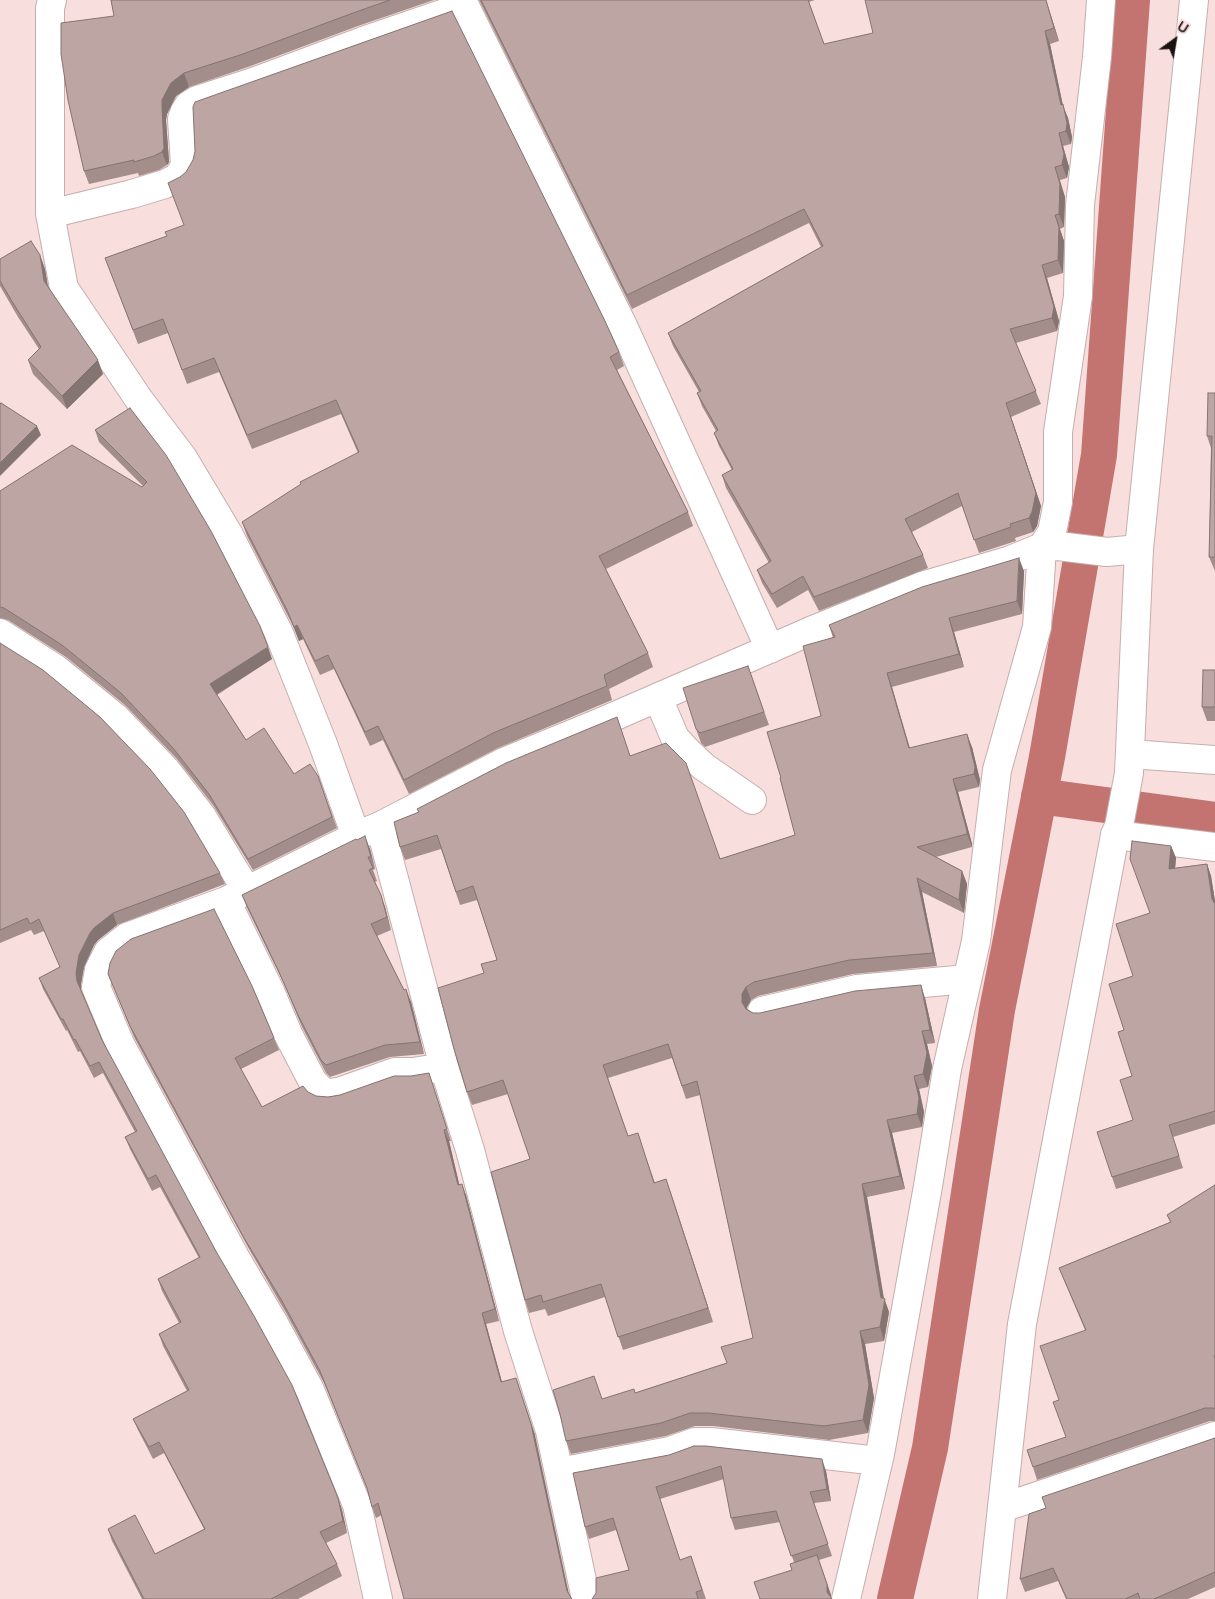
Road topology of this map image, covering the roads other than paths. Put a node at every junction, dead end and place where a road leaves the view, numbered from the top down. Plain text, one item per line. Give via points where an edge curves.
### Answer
1 (52, 0) edge
2 (1101, 0) edge
3 (1194, 0) edge
4 (464, 3) edge
5 (50, 214) junction
6 (1050, 547) junction
7 (1139, 549) junction
8 (0, 633) edge
9 (770, 649) junction
10 (658, 698) junction
11 (1215, 760) edge
12 (1129, 763) junction
13 (752, 800) dead end
14 (1117, 830) junction
15 (368, 831) junction
16 (1215, 847) edge
17 (236, 896) junction
18 (967, 980) junction
19 (762, 1011) edge
20 (444, 1067) junction
21 (1215, 1436) edge
22 (878, 1461) junction
23 (559, 1472) junction
24 (1002, 1508) junction
25 (378, 1599) edge
26 (586, 1599) edge
27 (846, 1599) edge
28 (992, 1599) edge

1 - 5 street
2 - 6 street via 1080,205 1078,296 1058,432 1058,502
3 - 7 street
4 - 5 street via 197,100 184,111 182,119 185,166 178,177 165,184
4 - 9 street via 624,328
5 - 15 street via 64,288 182,458 229,534 278,631 323,744
6 - 7 street via 1106,552
6 - 9 street via 922,586
6 - 18 street via 1037,627 997,770 976,941
7 - 12 street
8 - 17 street via 56,669 121,723 166,770 202,815
9 - 10 street
10 - 13 street via 675,738 704,767
10 - 15 street via 504,762
11 - 12 street
12 - 14 street
14 - 16 street
14 - 24 street via 1022,1324
15 - 17 street
15 - 20 street
17 - 20 street via 288,1034 313,1082 323,1092 339,1092 394,1072
17 - 25 street via 126,937 108,952 99,970 96,988 120,1044 310,1390 357,1505
18 - 19 street via 857,990
18 - 22 street via 947,1069
20 - 23 street via 470,1150 518,1331 550,1431
21 - 24 street
22 - 23 street via 734,1443 695,1442 670,1451
22 - 27 street
23 - 26 street
24 - 28 street

